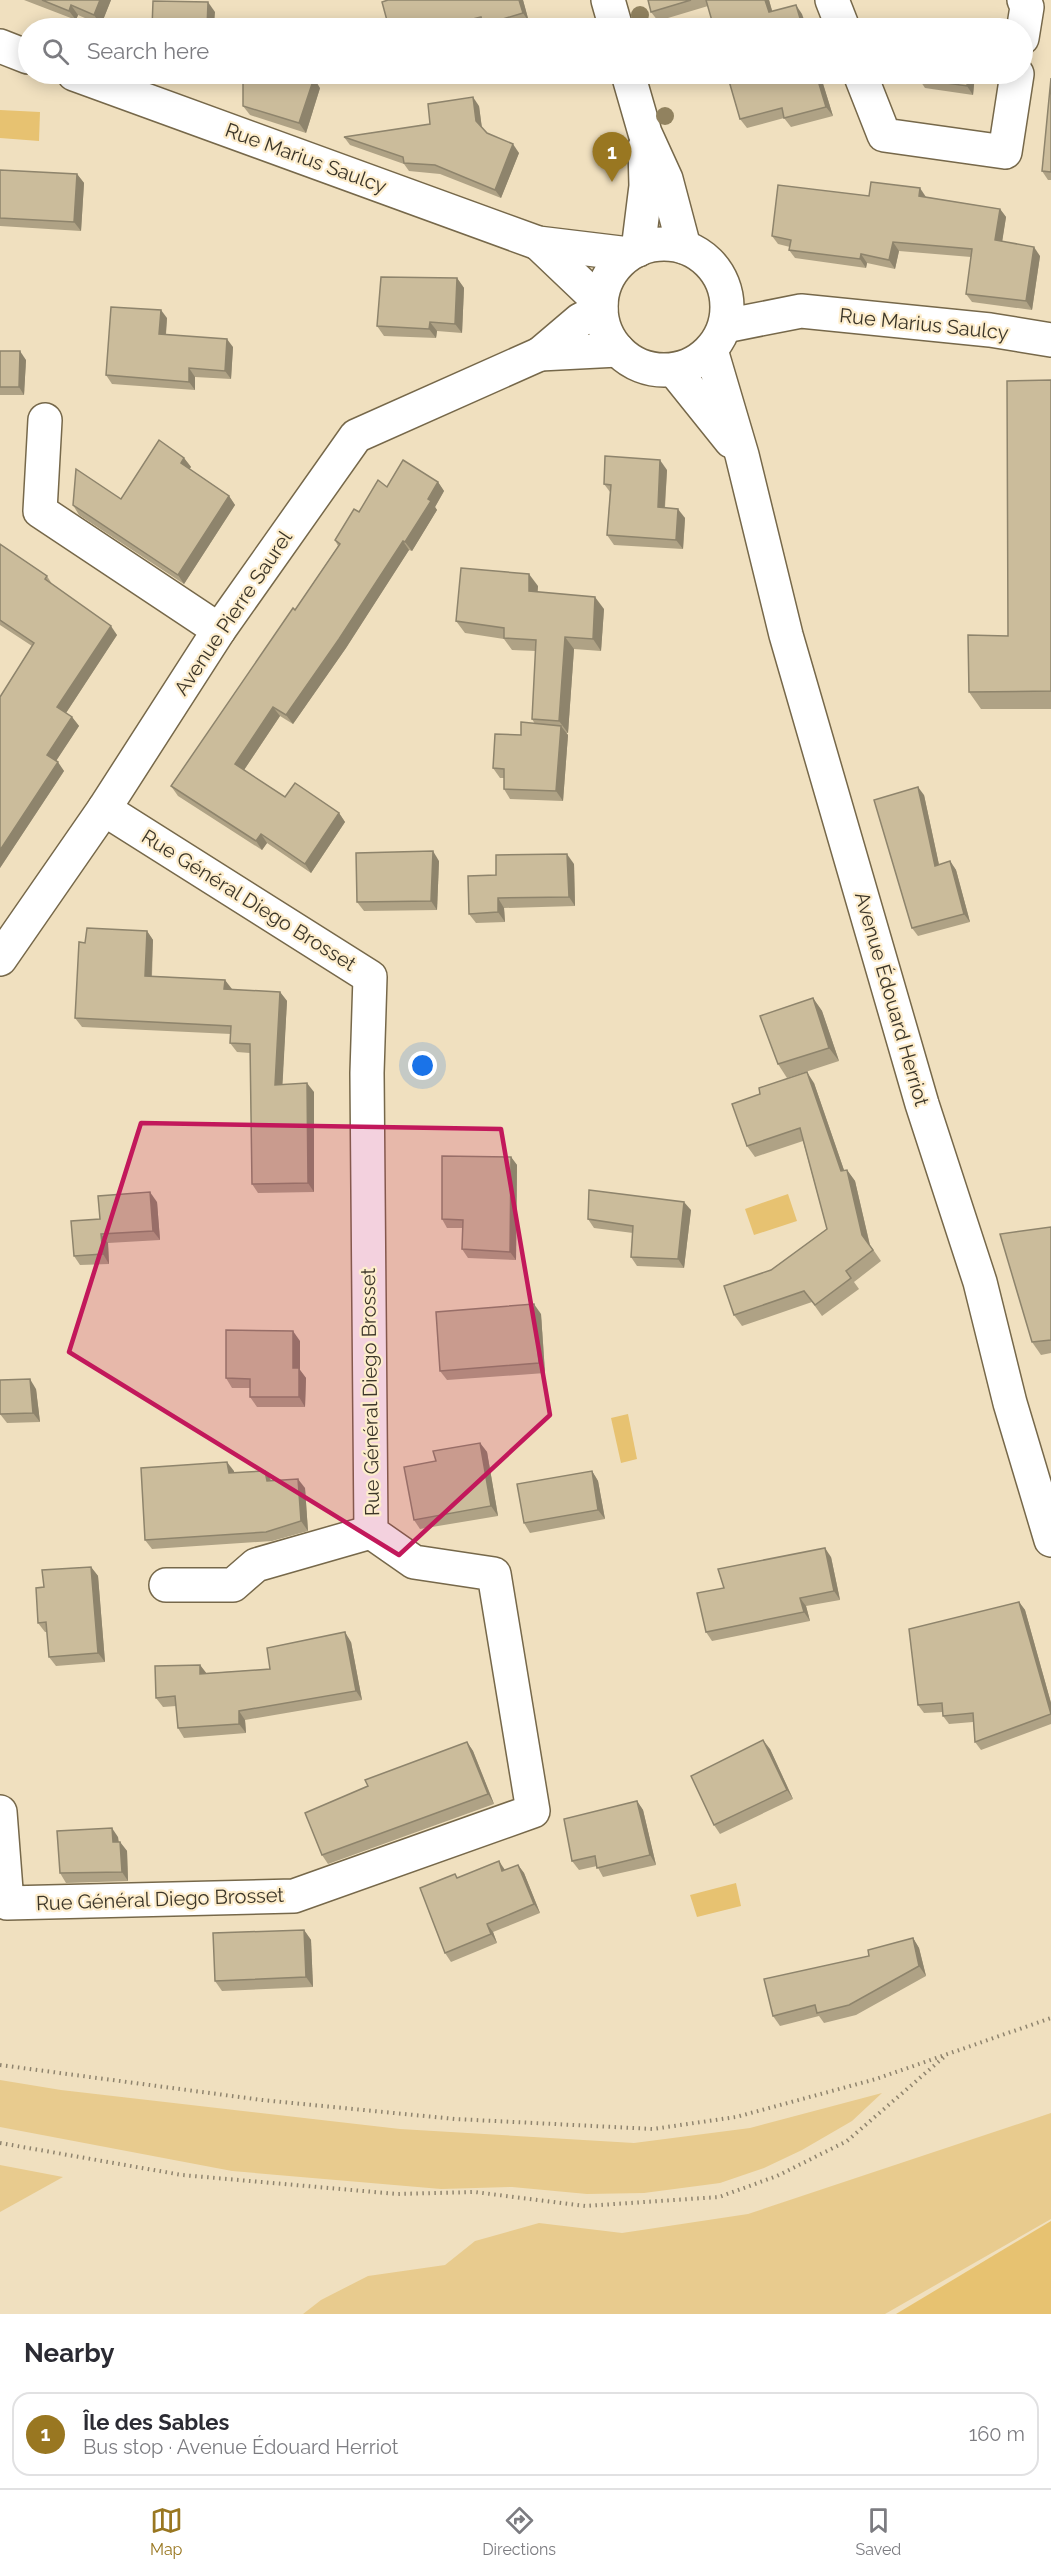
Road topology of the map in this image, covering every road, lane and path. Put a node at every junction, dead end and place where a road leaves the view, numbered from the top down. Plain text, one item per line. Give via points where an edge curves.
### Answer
1 (608, 0) edge
2 (832, 0) edge
3 (1024, 0) edge
4 (613, 18) edge
5 (839, 18) edge
6 (1026, 18) edge
7 (0, 46) edge
8 (18, 53) edge
9 (101, 84) edge
10 (631, 84) edge
11 (864, 84) edge
12 (1015, 84) edge
13 (645, 133) junction
14 (538, 243) junction
15 (684, 247) junction
16 (633, 252) junction
17 (722, 282) junction
18 (601, 306) junction
19 (798, 311) junction
20 (718, 338) junction
21 (1051, 340) edge
22 (618, 350) junction
23 (540, 354) junction
24 (674, 370) junction
25 (45, 420) dead end
26 (742, 454) junction
27 (219, 630) junction
28 (104, 809) junction
29 (0, 959) edge
30 (371, 1532) junction
31 (1051, 1540) edge
32 (166, 1585) dead end
33 (0, 1812) edge
34 (1051, 2018) edge
35 (947, 2054) junction
36 (0, 2065) edge
37 (0, 2143) edge

1 - 4 street
2 - 5 street
3 - 6 street
7 - 8 street
9 - 14 street, Rue Marius Saulcy
10 - 13 street
11 - 12 street via 884,135 1005,152
13 - 15 street via 666,179
13 - 16 street via 646,186
14 - 16 street, Rue Marius Saulcy
14 - 18 street, Rue Marius Saulcy
15 - 16 street via 665,244
15 - 17 street via 700,255
16 - 18 street via 615,267 605,284
17 - 19 street, Rue Marius Saulcy
17 - 20 street via 728,311
18 - 22 street via 608,337
18 - 23 street, Avenue Pierre Saurel
19 - 20 street, Rue Marius Saulcy
19 - 21 street, Rue Marius Saulcy
20 - 24 street via 694,363
20 - 26 street, Avenue Édouard Herriot
22 - 23 street, Avenue Pierre Saurel
22 - 24 street via 634,363 654,370
23 - 27 street, Avenue Pierre Saurel via 356,436
24 - 26 street, Avenue Édouard Herriot
25 - 27 street via 40,511
26 - 31 street, Avenue Édouard Herriot via 786,635 919,1093 980,1282 1010,1403
27 - 28 street, Avenue Pierre Saurel
28 - 29 street, Avenue Pierre Saurel
28 - 30 street, Rue Général Diego Brosset via 370,977 367,1085
30 - 32 street via 256,1565 233,1586
30 - 33 street, Rue Général Diego Brosset via 414,1562 494,1574 533,1811 294,1896 7,1903
34 - 35 path
35 - 36 path via 876,2079 736,2116 652,2129 454,2119 262,2100
35 - 37 path via 847,2141 777,2176 719,2197 585,2206 475,2192 397,2194 182,2175

